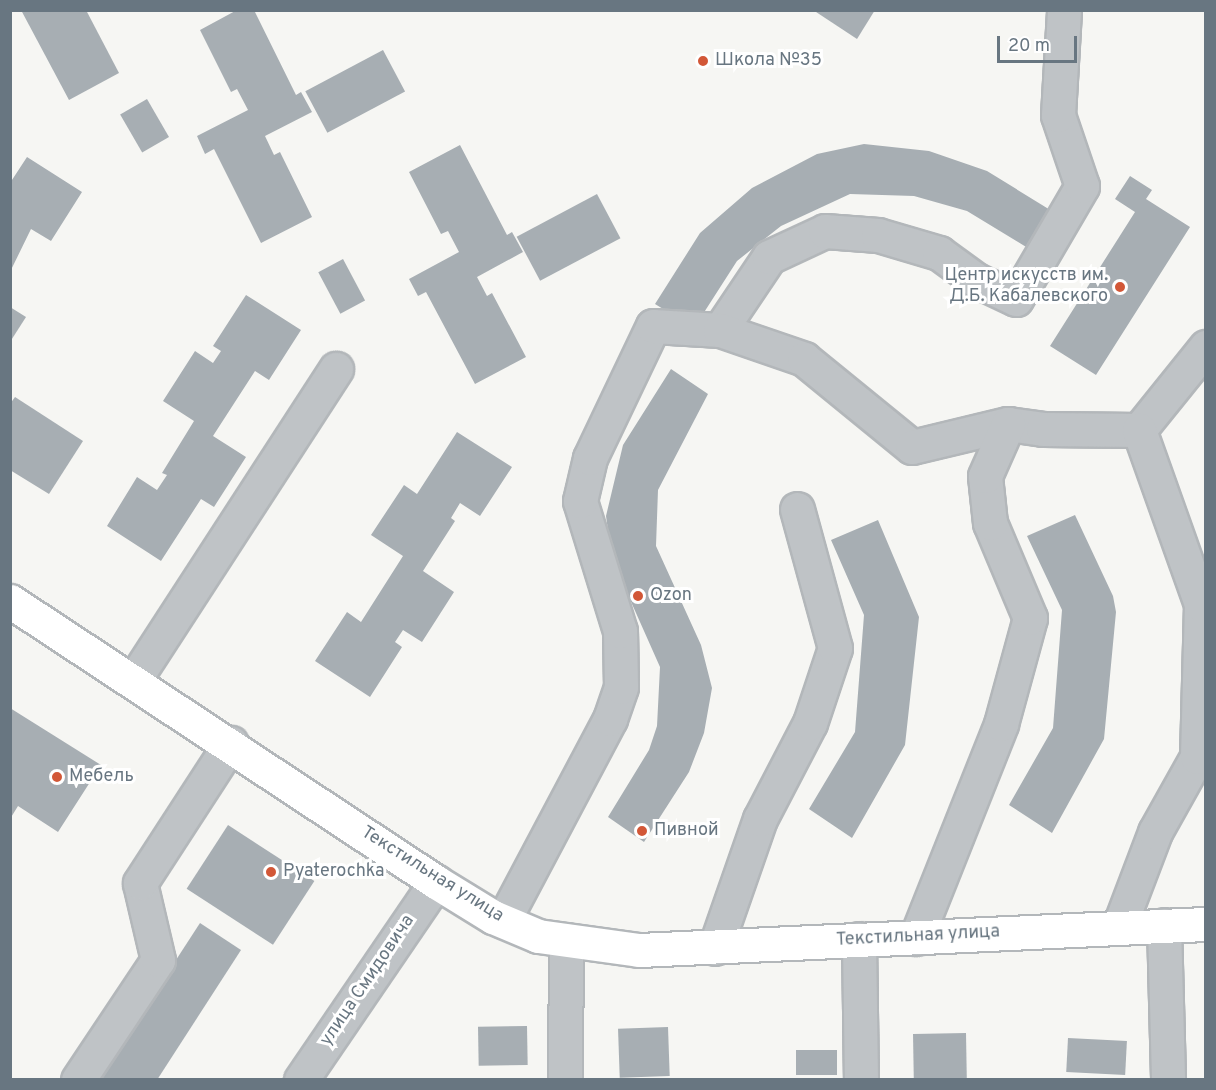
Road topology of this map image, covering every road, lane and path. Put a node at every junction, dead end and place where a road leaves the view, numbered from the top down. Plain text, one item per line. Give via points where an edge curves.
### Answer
1 (1064, 10) edge
2 (720, 330) junction
3 (1206, 347) edge
4 (336, 369) dead end
5 (1008, 424) junction
6 (1139, 430) junction
7 (797, 509) dead end
8 (10, 601) edge
9 (134, 680) junction
10 (231, 743) junction
11 (436, 882) junction
12 (503, 921) junction
13 (1206, 924) edge
14 (1164, 925) junction
15 (1119, 927) junction
16 (916, 938) junction
17 (859, 939) junction
18 (566, 940) junction
19 (715, 948) junction
20 (78, 1080) edge
21 (301, 1080) edge
22 (565, 1080) edge
23 (861, 1080) edge
24 (1168, 1080) edge

1 - 2 street via 1058,115 1082,186 1016,299 976,280 939,253 878,235 825,231 769,257
2 - 5 street via 804,359 912,447
2 - 12 street via 653,326 590,458 580,501 620,631 621,687 610,719
3 - 6 street
4 - 9 street
5 - 6 street via 1043,429
5 - 16 street via 985,476 990,523 1030,618 1000,724
6 - 15 street via 1201,604 1197,757 1155,832
7 - 19 street via 836,648 810,723 760,819
8 - 9 main road, Текстильная улица
9 - 10 main road, Текстильная улица
10 - 11 main road, Текстильная улица
10 - 20 street via 140,883 158,960
11 - 12 main road, Текстильная улица
11 - 21 street, улица Смидовича
12 - 18 main road, Текстильная улица via 538,936
13 - 14 main road, Текстильная улица
14 - 15 main road, Текстильная улица
14 - 24 street
15 - 16 main road, Текстильная улица
16 - 17 main road, Текстильная улица
17 - 19 main road, Текстильная улица
17 - 23 street
18 - 19 main road, Текстильная улица via 639,950
18 - 22 street

